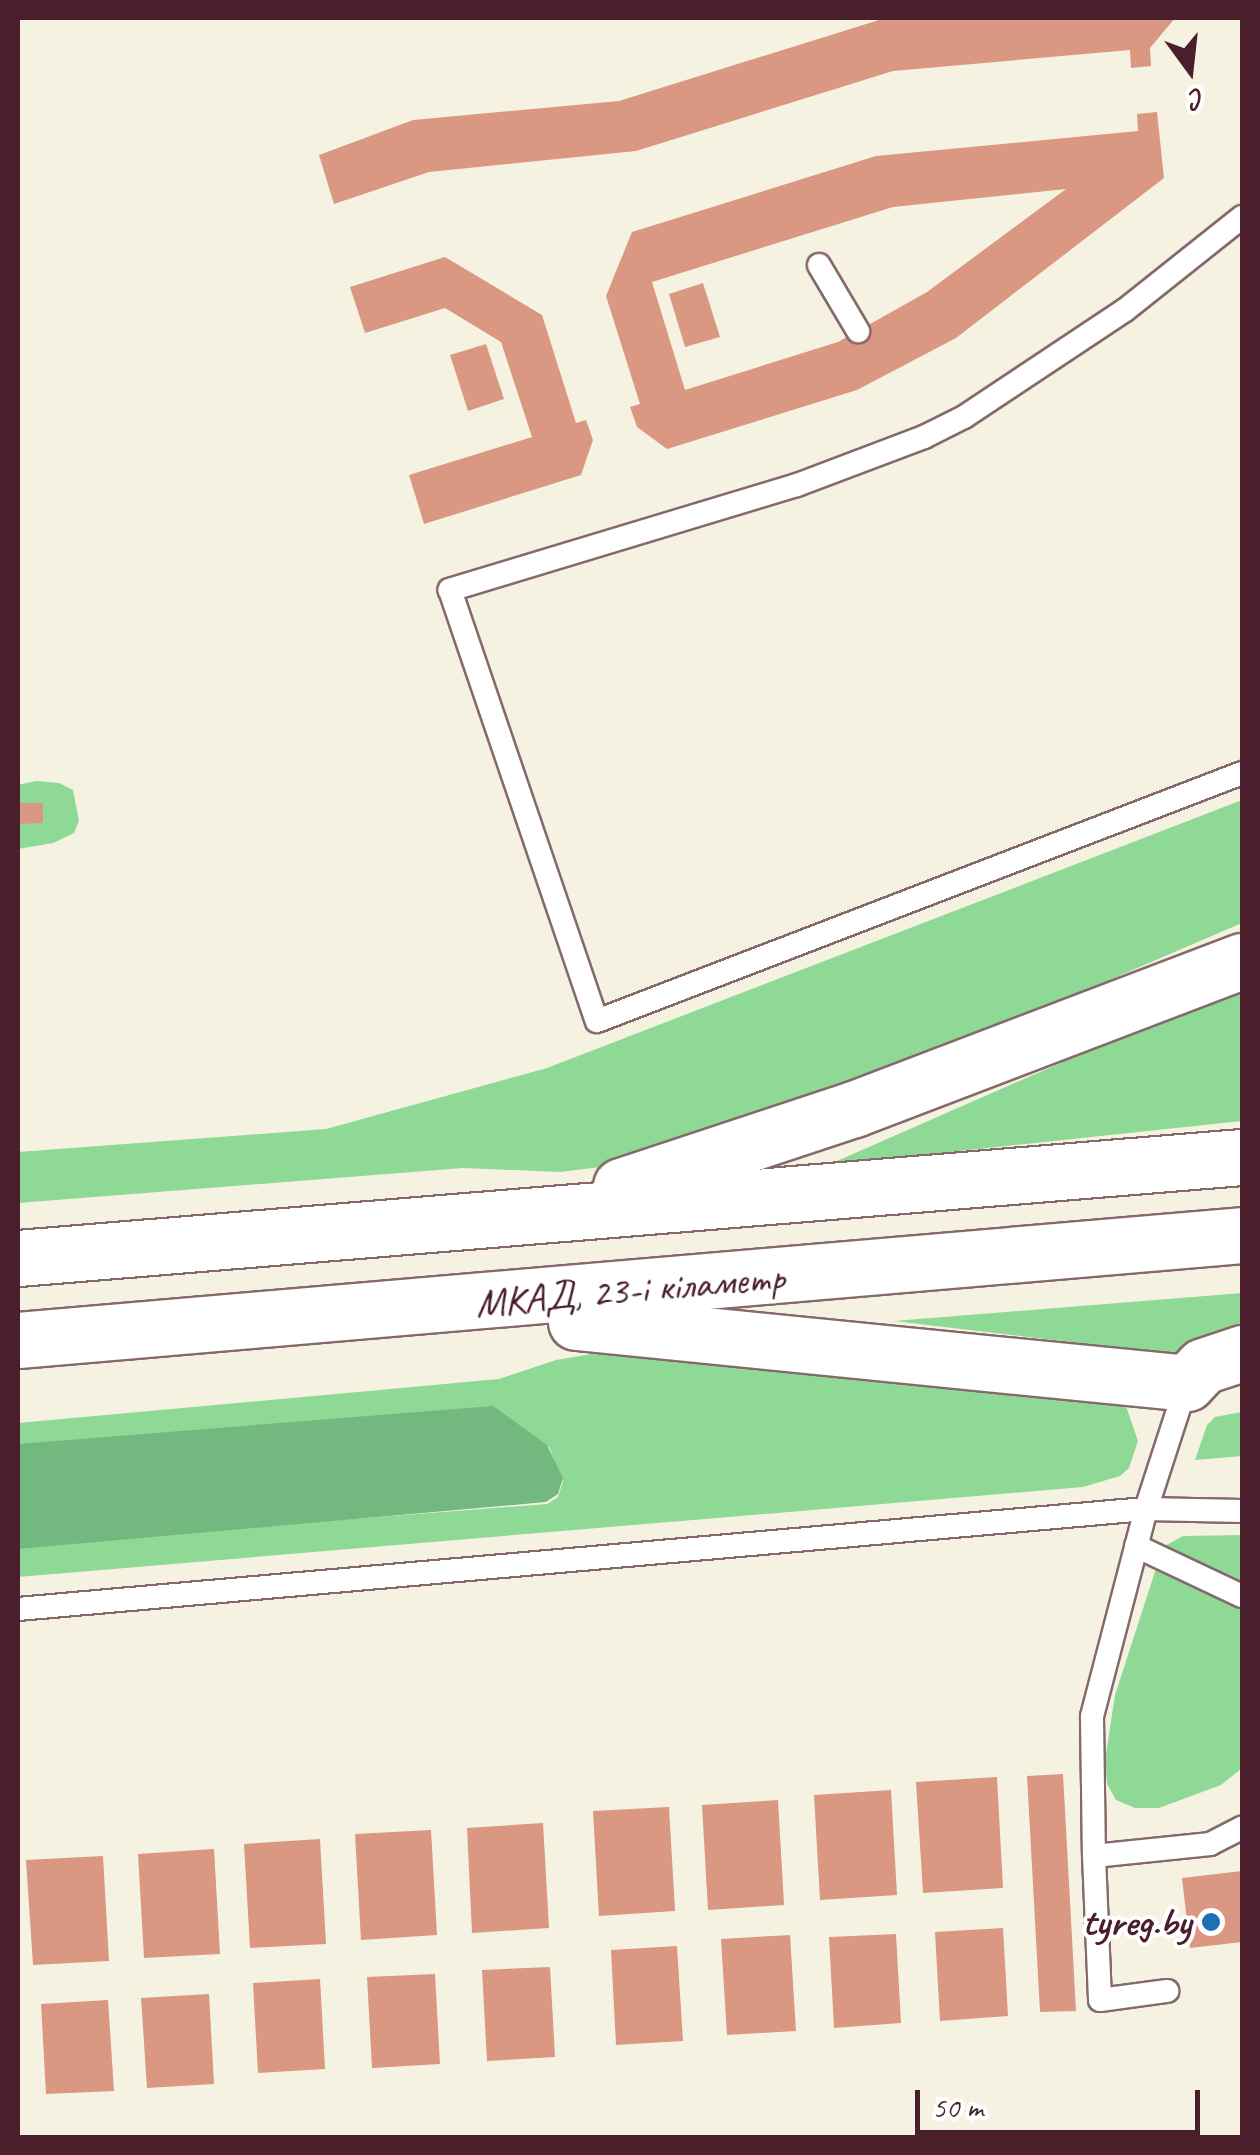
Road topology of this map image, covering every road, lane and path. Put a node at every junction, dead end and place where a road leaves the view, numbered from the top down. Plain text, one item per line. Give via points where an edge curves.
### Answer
1 (1242, 217) edge
2 (819, 265) dead end
3 (858, 331) dead end
4 (1242, 774) edge
5 (1242, 961) edge
6 (1242, 1156) edge
7 (482, 1222) junction
8 (1242, 1235) edge
9 (18, 1258) edge
10 (403, 1310) junction
11 (18, 1340) edge
12 (1242, 1353) edge
13 (1186, 1384) junction
14 (1242, 1390) edge
15 (1146, 1508) junction
16 (1242, 1511) edge
17 (1136, 1546) junction
18 (1242, 1596) edge
19 (18, 1610) edge
20 (1242, 1828) edge
21 (1094, 1856) junction
22 (1168, 1991) dead end

1 - 4 lane via 1125,310 924,437 797,485 450,590 597,1021
2 - 3 lane
5 - 7 main road via 758,1144
6 - 7 main road, МКАД, 23-і кіламетр
7 - 9 main road, МКАД, 23-і кіламетр
8 - 10 main road, МКАД, 23-і кіламетр
10 - 11 main road, МКАД, 23-і кіламетр
10 - 13 main road via 664,1328
12 - 13 main road via 1203,1366
13 - 14 main road
13 - 15 lane
15 - 16 lane
15 - 17 lane
15 - 19 lane
17 - 18 lane
17 - 21 lane via 1092,1717
20 - 21 lane via 1210,1844
21 - 22 lane via 1100,2000

